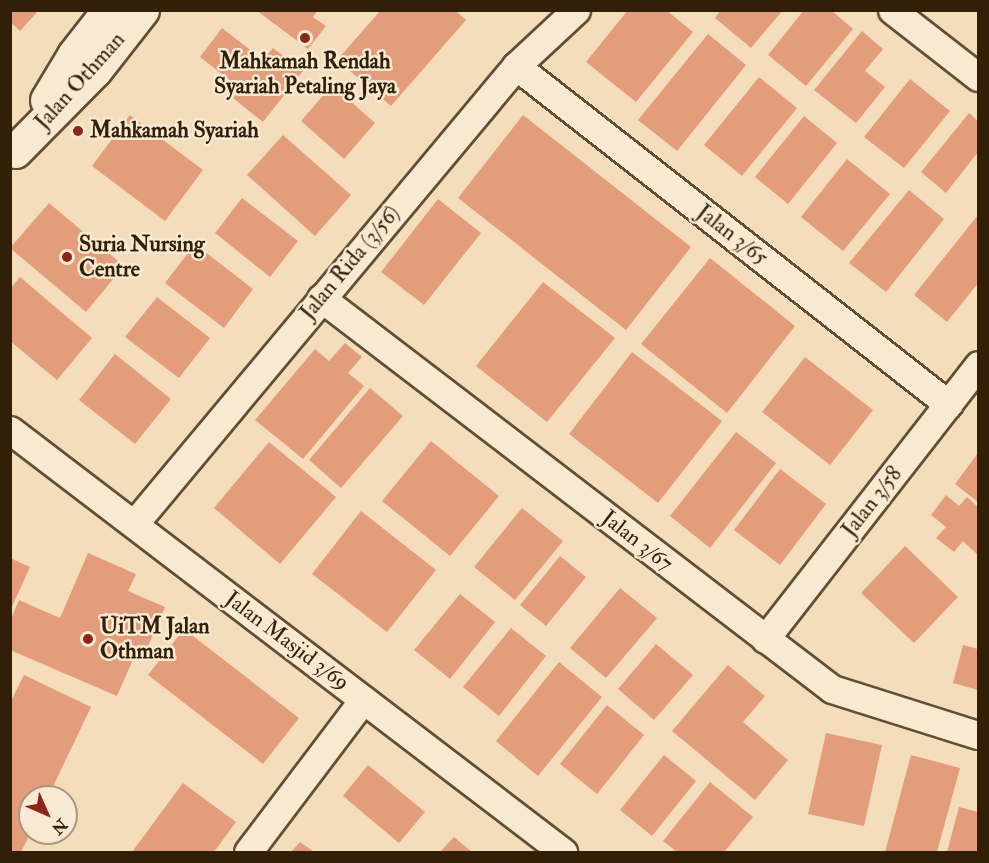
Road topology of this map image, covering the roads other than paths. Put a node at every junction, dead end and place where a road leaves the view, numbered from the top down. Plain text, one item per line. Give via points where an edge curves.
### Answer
1 (109, 10) edge
2 (142, 10) edge
3 (576, 10) edge
4 (892, 10) edge
5 (516, 66) junction
6 (978, 77) edge
7 (13, 154) edge
8 (321, 298) junction
9 (978, 365) edge
10 (948, 404) junction
11 (10, 430) edge
12 (134, 524) junction
13 (765, 639) junction
14 (363, 700) junction
15 (978, 735) edge
16 (248, 852) edge
17 (563, 852) edge

1 - 7 main road, Jalan Othman via 74,55
2 - 7 main road, Jalan Othman via 95,70
3 - 5 street, Jalan Rida (3/56)
4 - 6 street
5 - 8 street, Jalan Rida (3/56)
5 - 10 street, Jalan 3/65
8 - 12 street, Jalan Rida (3/56)
8 - 13 street, Jalan 3/67
9 - 10 street, Jalan 3/58
10 - 13 street, Jalan 3/58
11 - 12 street, Jalan Masjid 3/69
12 - 14 street, Jalan Masjid 3/69
13 - 15 street, Jalan 3/67 via 832,688
14 - 16 street
14 - 17 street, Jalan Masjid 3/69

